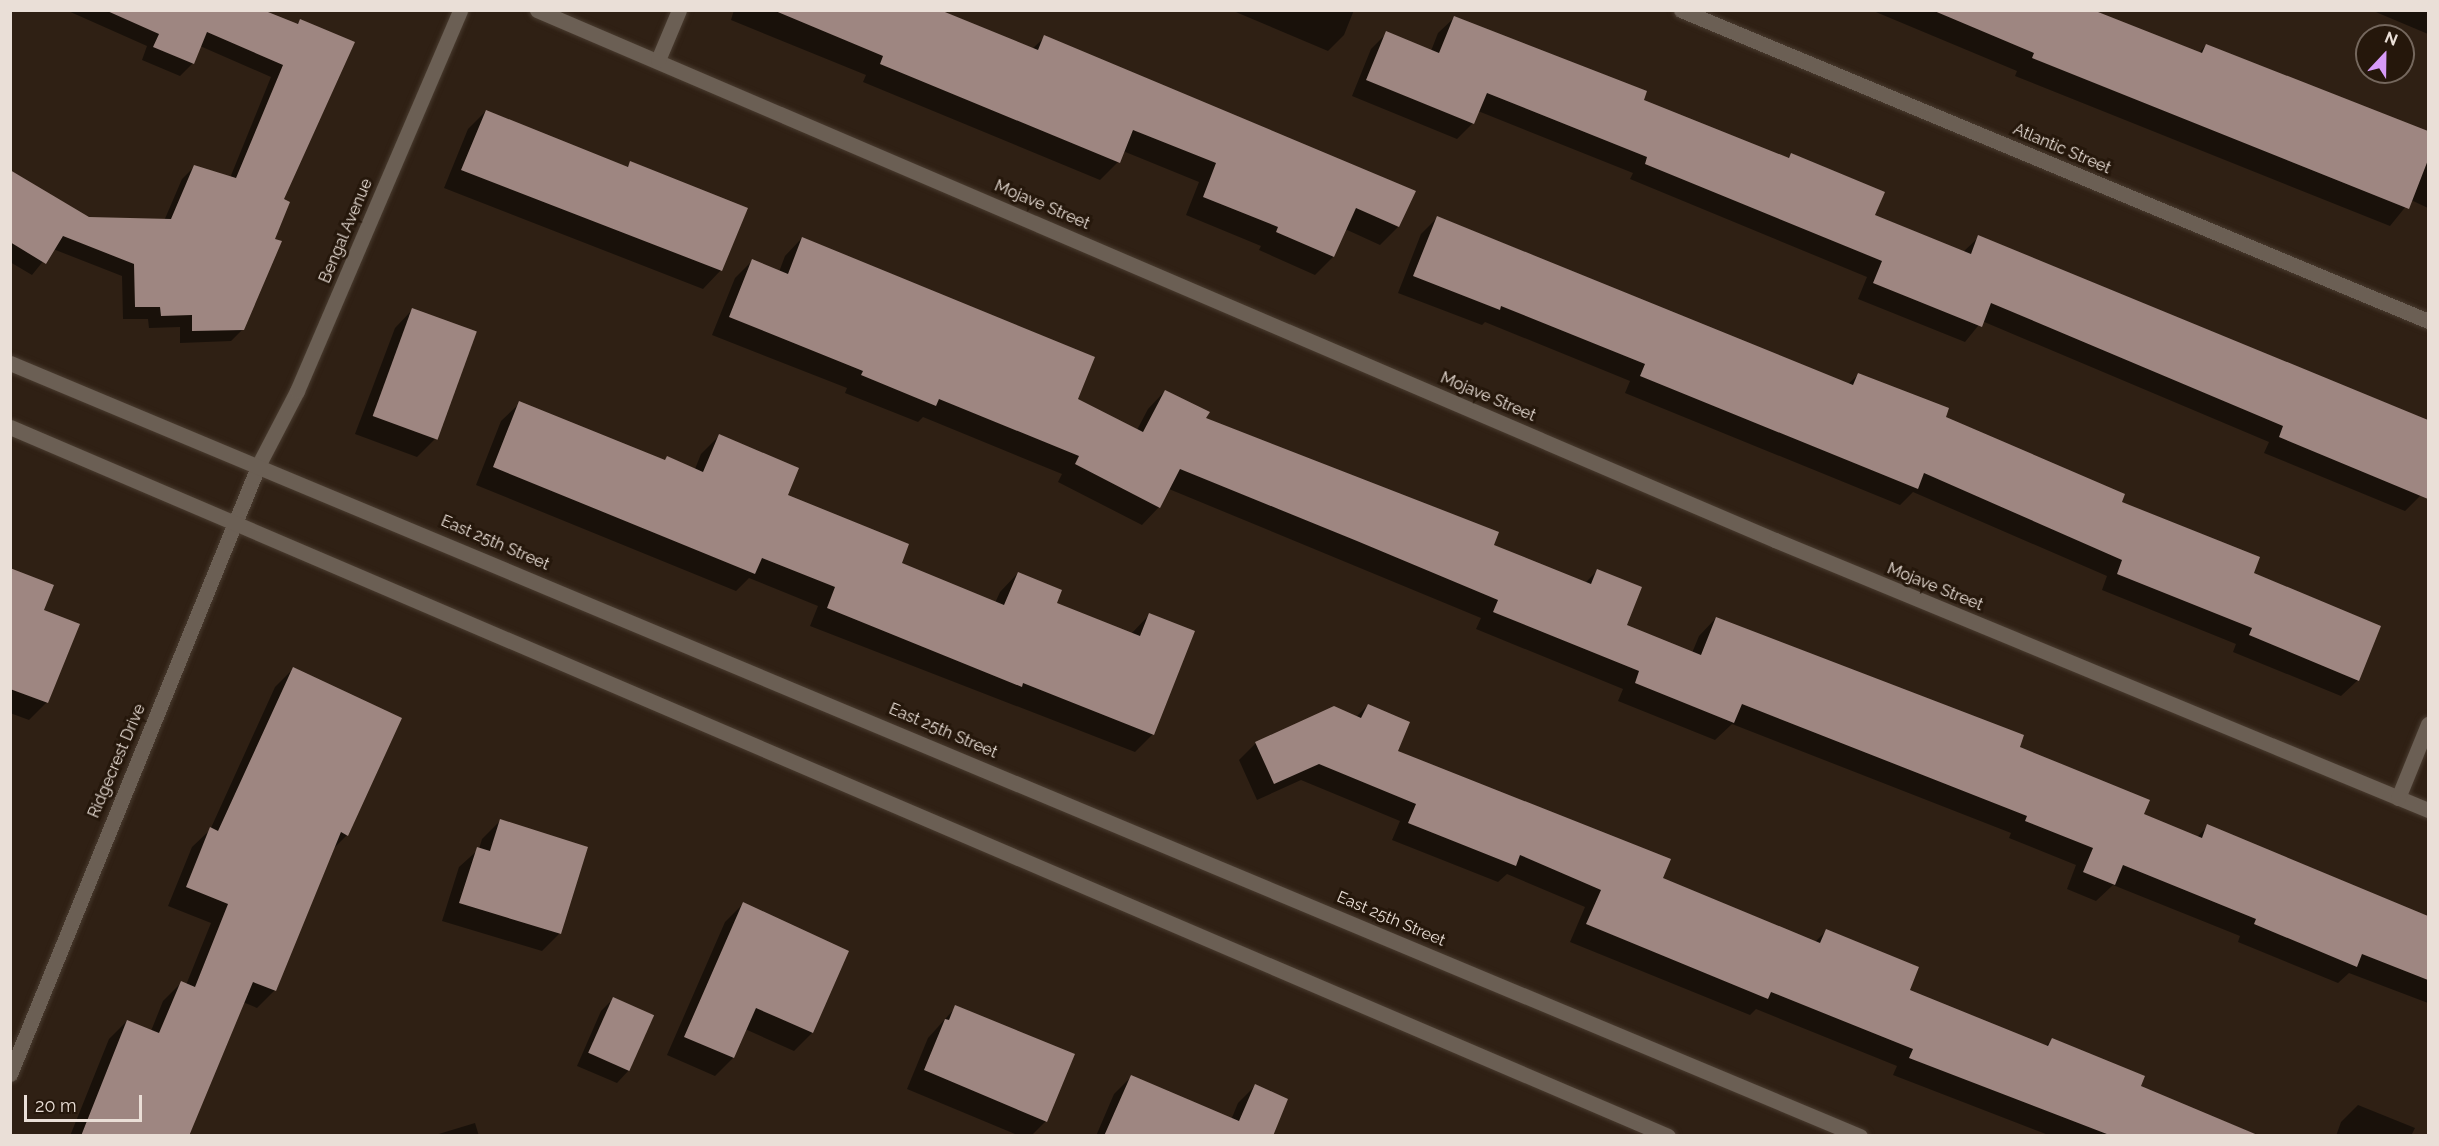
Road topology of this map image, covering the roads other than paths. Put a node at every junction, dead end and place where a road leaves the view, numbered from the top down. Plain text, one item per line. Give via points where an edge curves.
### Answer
1 (460, 10) edge
2 (537, 10) edge
3 (679, 10) edge
4 (1681, 10) edge
5 (658, 60) junction
6 (2428, 321) edge
7 (10, 363) edge
8 (10, 427) edge
9 (259, 464) junction
10 (236, 522) junction
11 (2428, 724) edge
12 (2398, 798) junction
13 (2428, 810) edge
14 (10, 1074) edge
15 (1668, 1136) edge
16 (1860, 1136) edge

1 - 9 street, Bengal Avenue via 297,392
2 - 5 street, Mojave Street
3 - 5 street
4 - 6 street, Atlantic Street
5 - 12 street, Mojave Street via 1775,540
7 - 9 street, East 25th Street
8 - 10 street
9 - 10 street, Ridgecrest Drive
9 - 16 street, East 25th Street
10 - 14 street, Ridgecrest Drive
10 - 15 street
11 - 12 street
12 - 13 street, Mojave Street

